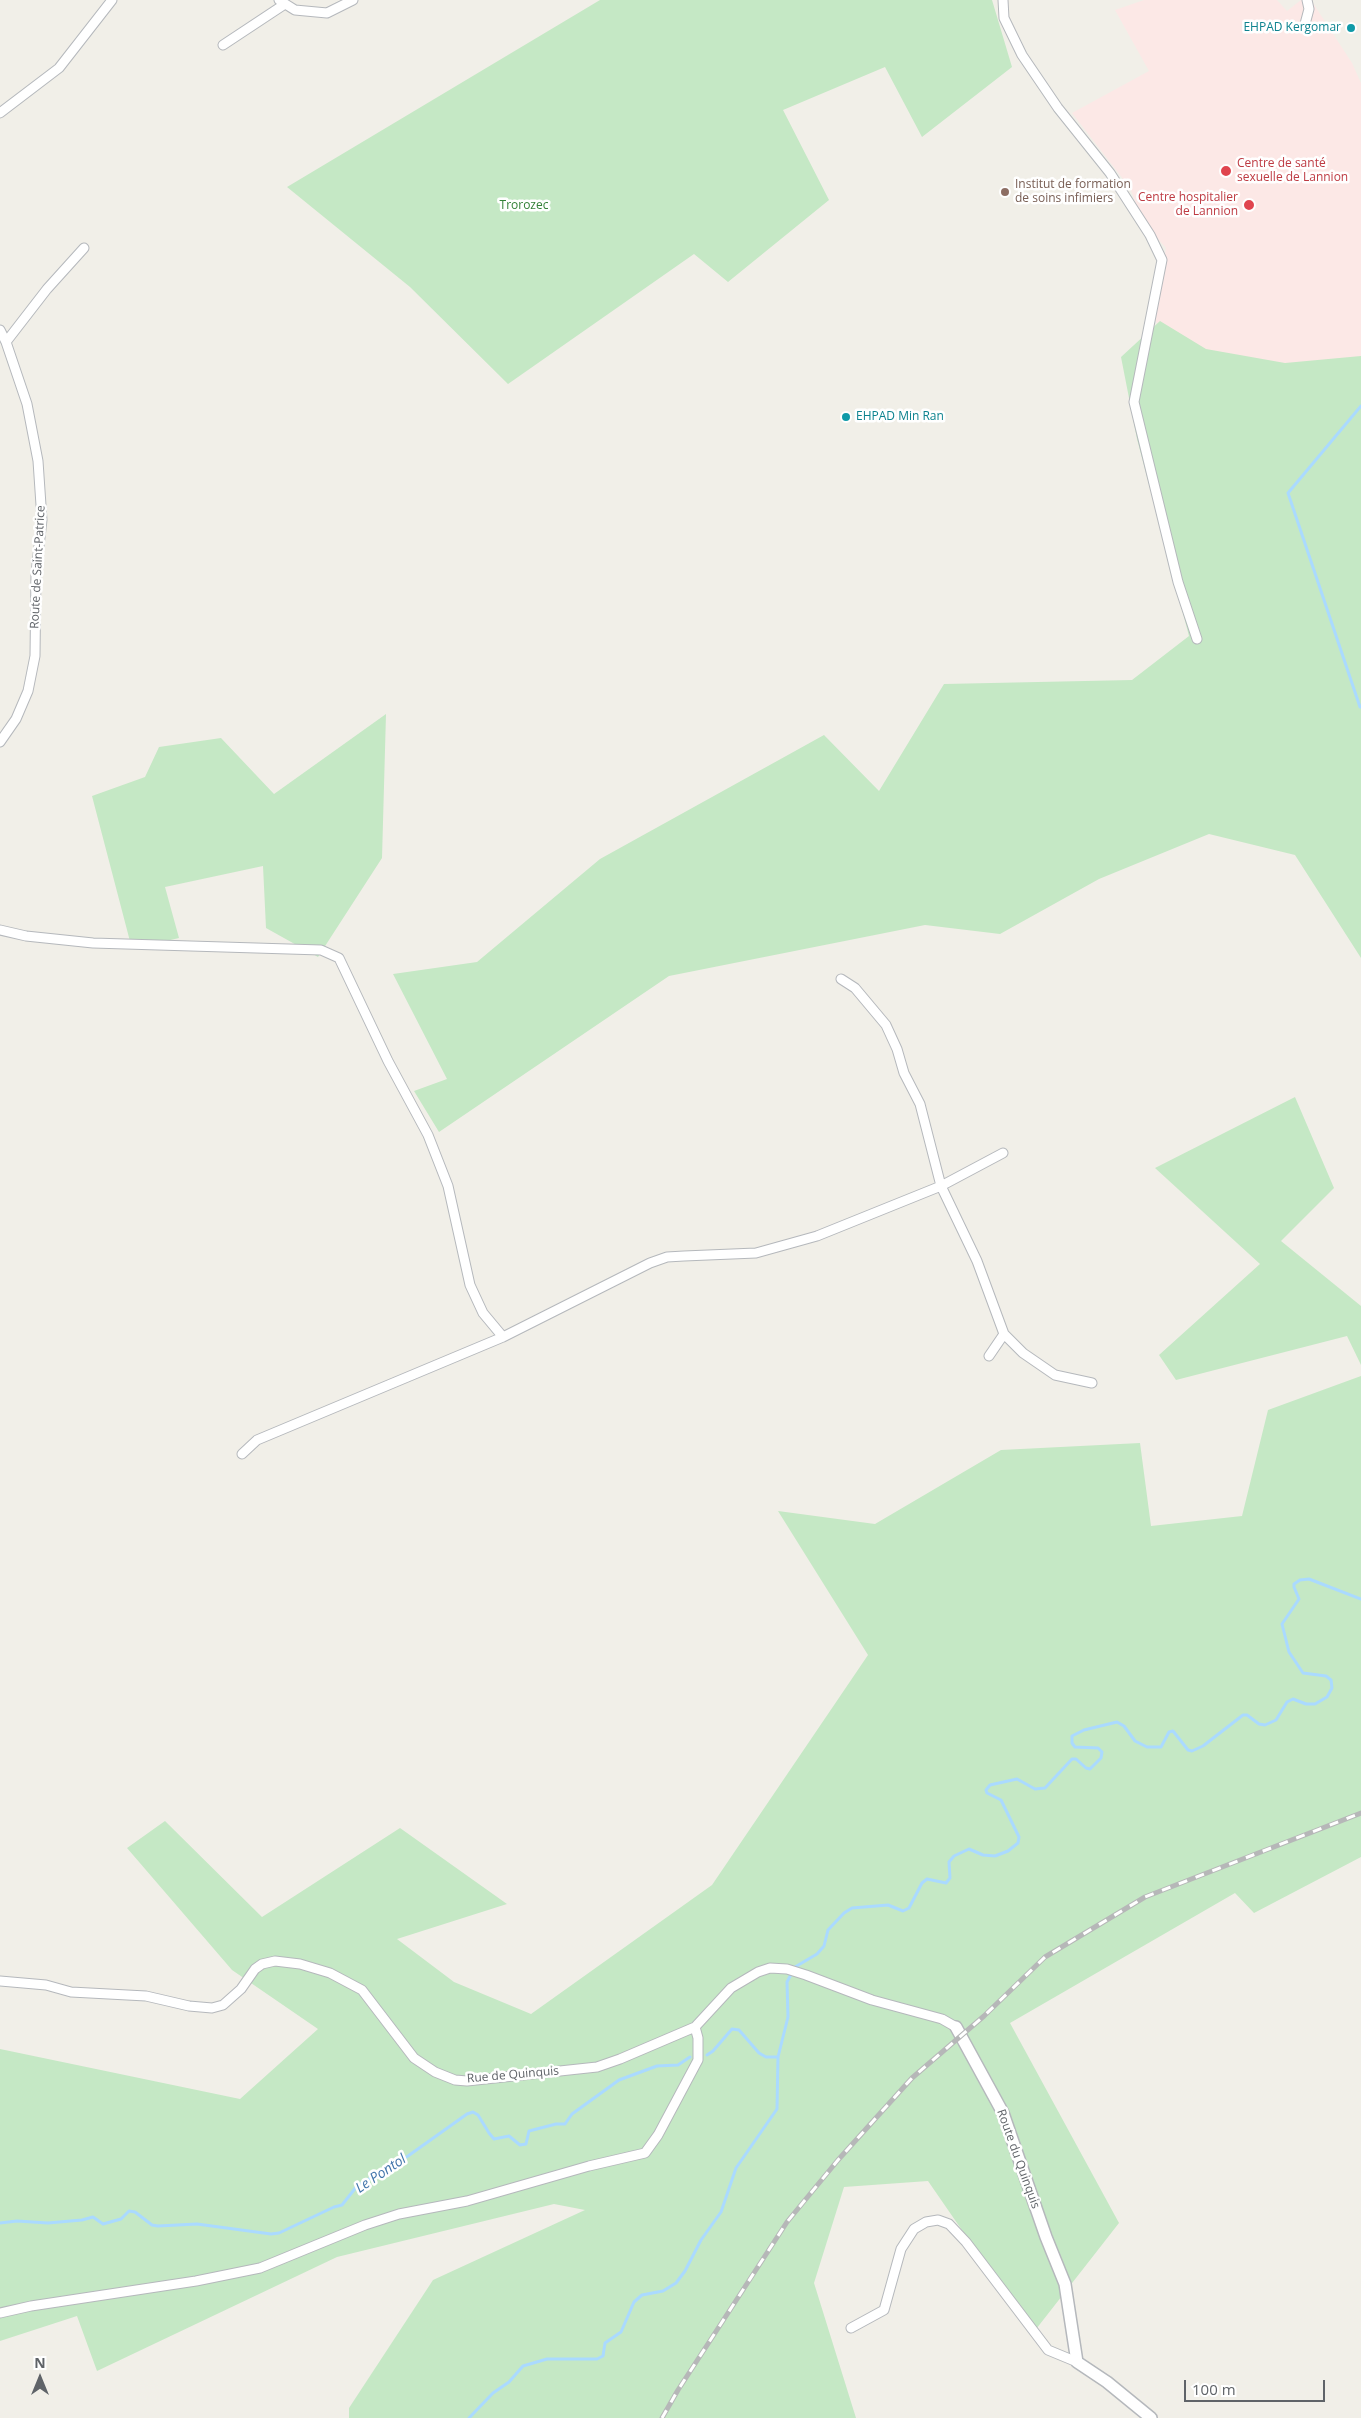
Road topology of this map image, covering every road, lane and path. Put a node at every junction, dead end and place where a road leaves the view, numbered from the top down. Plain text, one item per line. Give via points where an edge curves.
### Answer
1 (112, 0) edge
2 (353, 0) edge
3 (1003, 0) edge
4 (1307, 0) edge
5 (282, 2) edge
6 (1306, 24) dead end
7 (223, 45) dead end
8 (0, 113) edge
9 (84, 248) dead end
10 (0, 330) edge
11 (6, 342) junction
12 (1197, 639) dead end
13 (0, 742) edge
14 (0, 930) edge
15 (841, 979) dead end
16 (1003, 1153) dead end
17 (941, 1186) junction
18 (1004, 1334) junction
19 (503, 1337) junction
20 (989, 1356) dead end
21 (1092, 1383) dead end
22 (242, 1454) dead end
23 (0, 1981) edge
24 (956, 2027) joint
25 (695, 2028) junction
26 (0, 2313) edge
27 (851, 2328) dead end
28 (1077, 2362) junction
29 (1150, 2418) edge

1 - 8 street via 59,68
2 - 5 street via 327,13 295,10
3 - 12 street via 1004,18 1022,55 1058,108 1110,173 1150,235 1162,260 1134,402 1178,582
4 - 6 street
5 - 7 street
9 - 11 street via 47,288
10 - 11 street, Route de Saint-Patrice
11 - 13 street, Route de Saint-Patrice via 27,404 38,461 42,520 36,573 35,656 28,691 16,719
14 - 19 street via 93,943 321,950 339,958 388,1061 428,1134 448,1186 470,1285 484,1313
15 - 17 street via 855,988 886,1025 920,1104
16 - 17 street
17 - 18 street via 977,1261
17 - 19 street via 816,1236 756,1253 684,1256 650,1263
18 - 20 street
18 - 21 street via 1023,1353 1055,1375
19 - 22 street via 257,1440
23 - 25 street, Rue de Quinquis via 46,1985 71,1992 146,1996 212,2008 223,2005 242,1989 262,1964 275,1961 300,1964 330,1973 362,1990 414,2058 455,2080 597,2067
24 - 25 street, Route du Quinquis via 942,2019 872,2000 806,1975 770,1968 731,1988
24 - 28 street, Route du Quinquis via 1003,2113 1065,2284
25 - 26 street via 698,2060 645,2153 468,2201 399,2214 348,2231 260,2268
27 - 28 street via 884,2310 901,2249 914,2229 938,2220 949,2224 966,2242 1048,2350
28 - 29 street

